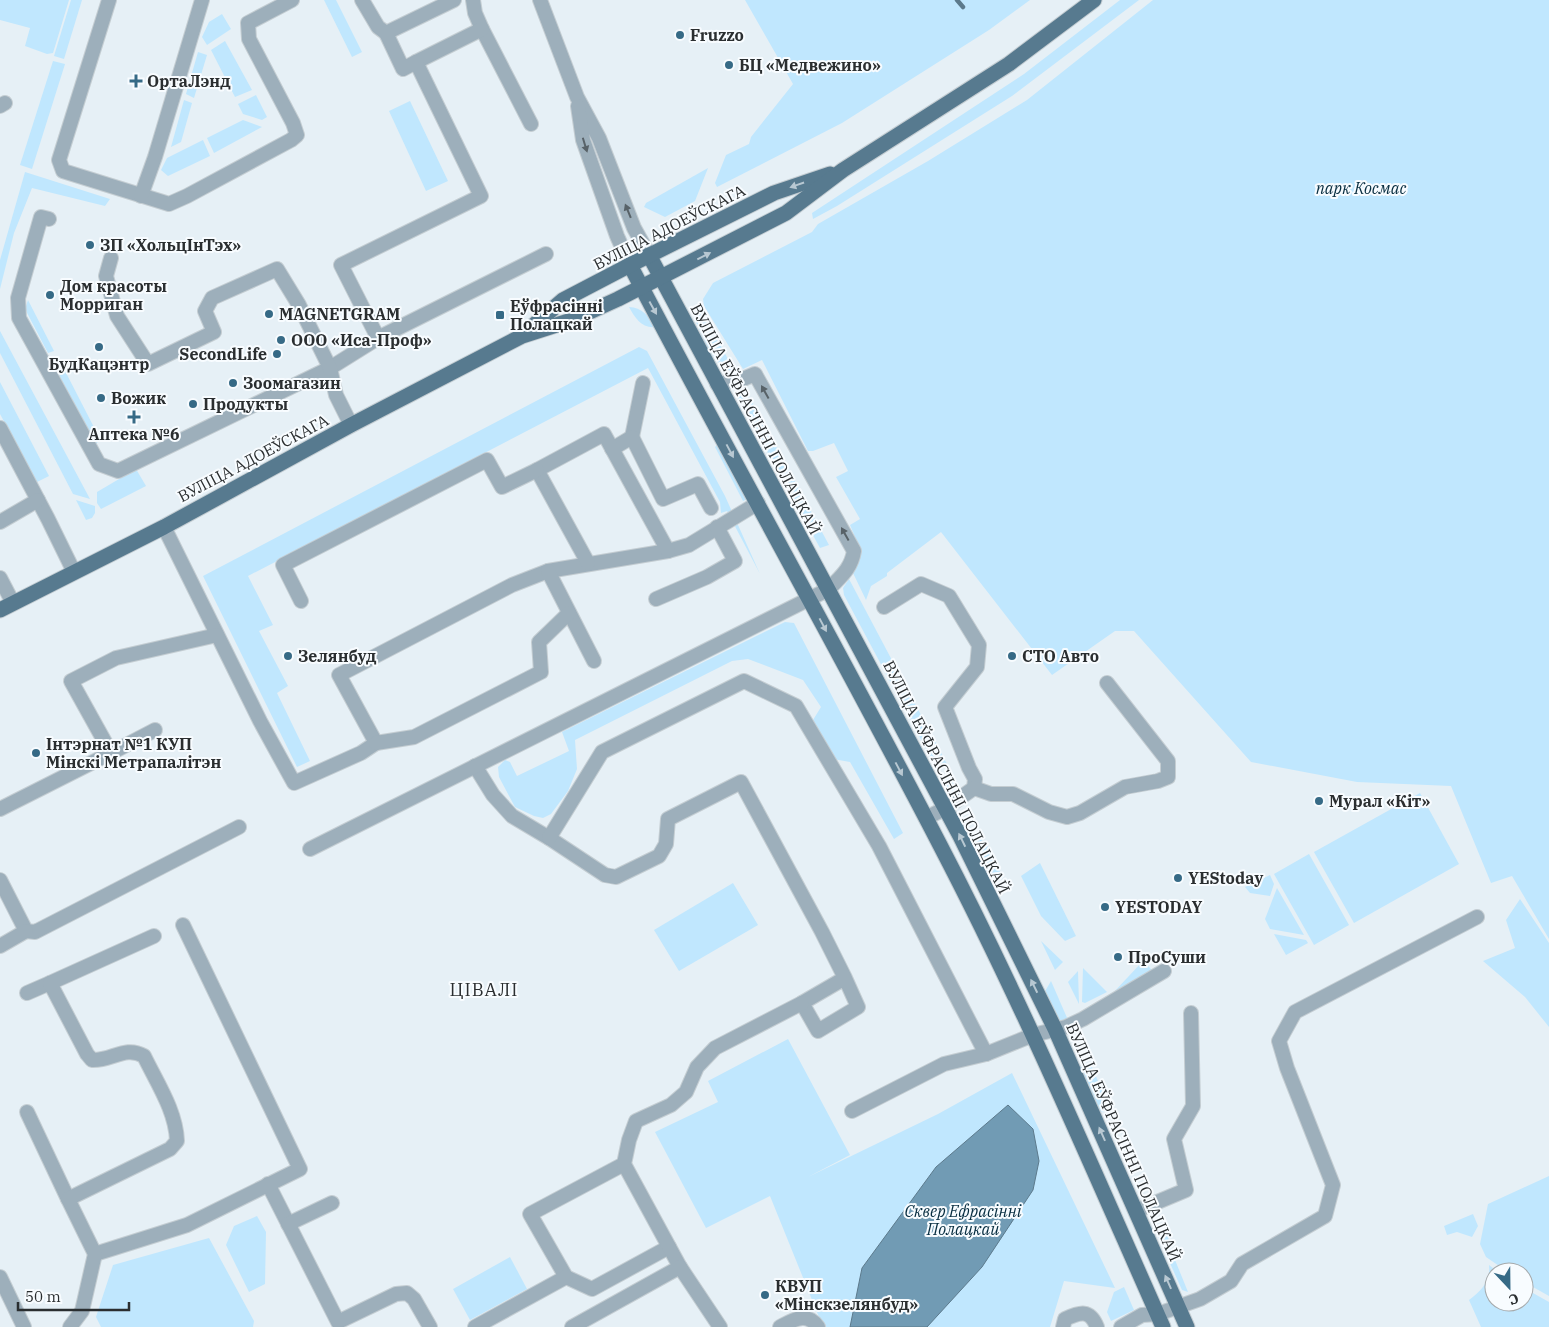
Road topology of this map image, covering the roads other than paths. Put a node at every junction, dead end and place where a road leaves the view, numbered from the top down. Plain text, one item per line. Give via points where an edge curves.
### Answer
1 (109, 0) edge
2 (202, 0) edge
3 (292, 0) edge
4 (362, 0) edge
5 (454, 0) edge
6 (473, 0) edge
7 (540, 0) edge
8 (1094, 0) edge
9 (482, 29) junction
10 (386, 33) junction
11 (416, 62) junction
12 (577, 98) junction
13 (532, 124) dead end
14 (843, 170) junction
15 (141, 196) junction
16 (49, 219) dead end
17 (546, 254) dead end
18 (649, 255) junction
19 (111, 258) dead end
20 (630, 265) junction
21 (661, 277) junction
22 (642, 288) junction
23 (522, 336) junction
24 (378, 338) junction
25 (330, 368) junction
26 (643, 384) dead end
27 (717, 384) junction
28 (351, 425) junction
29 (0, 428) edge
30 (632, 437) junction
31 (612, 449) junction
32 (537, 470) junction
33 (663, 499) junction
34 (38, 500) junction
35 (758, 503) junction
36 (710, 508) dead end
37 (645, 509) junction
38 (0, 522) edge
39 (164, 526) junction
40 (717, 527) junction
41 (668, 551) junction
42 (588, 563) junction
43 (548, 571) junction
44 (74, 572) junction
45 (0, 578) edge
46 (829, 589) junction
47 (656, 599) dead end
48 (809, 599) junction
49 (301, 601) dead end
50 (7, 607) edge
51 (884, 607) dead end
52 (570, 613) junction
53 (217, 635) junction
54 (594, 661) dead end
55 (1107, 683) dead end
56 (155, 730) dead end
57 (376, 742) junction
58 (111, 753) junction
59 (475, 766) junction
60 (974, 788) junction
61 (946, 808) junction
62 (0, 809) edge
63 (926, 818) junction
64 (239, 827) dead end
65 (549, 838) junction
66 (310, 850) dead end
67 (0, 880) edge
68 (1477, 917) dead end
69 (183, 925) dead end
70 (26, 931) junction
71 (154, 936) dead end
72 (0, 946) edge
73 (1164, 971) dead end
74 (845, 978) junction
75 (50, 983) junction
76 (28, 993) dead end
77 (802, 1003) junction
78 (1191, 1013) dead end
79 (1055, 1029) junction
80 (1033, 1035) junction
81 (986, 1054) junction
82 (852, 1111) dead end
83 (26, 1112) dead end
84 (624, 1164) junction
85 (268, 1184) junction
86 (68, 1198) junction
87 (332, 1203) dead end
88 (1136, 1211) junction
89 (288, 1224) junction
90 (670, 1247) junction
91 (95, 1254) junction
92 (680, 1267) junction
93 (0, 1277) edge
94 (566, 1277) junction
95 (1179, 1307) junction
96 (1160, 1320) edge
97 (24, 1327) edge
98 (70, 1327) edge
99 (430, 1327) edge
100 (475, 1327) edge
101 (572, 1327) edge
102 (720, 1327) edge
103 (780, 1327) edge
104 (818, 1327) edge
105 (1063, 1327) edge
106 (1098, 1327) edge
107 (1121, 1327) edge
108 (1187, 1327) edge

1 - 15 street via 59,160 63,171
2 - 15 street
3 - 15 street via 248,23 249,39 297,135 168,204
4 - 10 street via 378,27
5 - 10 street
6 - 9 street
7 - 12 street
8 - 14 main road, ВУЛІЦА АДОЕЎСКАГА via 1009,64
9 - 11 street
9 - 13 street
10 - 11 street via 404,69
11 - 24 street via 481,196 341,265
18 -> 12 street via 634,228 599,138
12 -> 20 street via 583,140
14 -> 18 main road, ВУЛІЦА АДОЕЎСКАГА via 774,193
21 -> 14 main road, ВУЛІЦА АДОЕЎСКАГА via 786,213
16 - 25 street via 41,217 18,298 19,318 99,464 118,471
17 - 24 street
18 - 20 main road, ВУЛІЦА АДОЕЎСКАГА
18 - 21 main road, ВУЛІЦА ЕЎФРАСІННІ ПОЛАЦКАЙ
19 - 25 street via 106,276 117,316 148,364 214,332 205,311 212,298 277,269 300,305
20 - 22 main road
20 - 23 main road, ВУЛІЦА АДОЕЎСКАГА via 563,300
21 - 22 main road, ВУЛІЦА АДОЕЎСКАГА
21 - 27 main road, ВУЛІЦА ЕЎФРАСІННІ ПОЛАЦКАЙ
22 - 23 main road, ВУЛІЦА АДОЕЎСКАГА via 572,320
22 -> 35 main road
23 - 28 main road, ВУЛІЦА АДОЕЎСКАГА
24 - 25 street
25 - 28 street via 336,395
26 - 30 street
27 - 46 main road, ВУЛІЦА ЕЎФРАСІННІ ПОЛАЦКАЙ
46 -> 27 street via 852,562 854,551 755,374
28 - 39 main road, ВУЛІЦА АДОЕЎСКАГА
29 - 34 street
30 - 31 street
30 - 33 street
31 - 32 street via 604,434
31 - 37 street
32 - 42 street
32 - 49 street via 502,487 487,460 283,566
33 - 36 street via 698,484
33 - 37 street
34 - 38 street
34 - 44 street
35 - 40 street
35 - 48 main road
37 - 41 street
39 - 44 main road, ВУЛІЦА АДОЕЎСКАГА
39 - 53 street
40 - 41 street via 689,545
40 - 47 street via 734,561 707,577
41 - 42 street
42 - 43 street
43 - 52 street
43 - 57 street via 512,584 339,675
44 - 50 main road, ВУЛІЦА АДОЕЎСКАГА
45 - 50 street
46 - 48 street
46 - 61 main road, ВУЛІЦА ЕЎФРАСІННІ ПОЛАЦКАЙ
48 - 59 street
48 -> 63 main road
51 - 60 street via 921,584 949,596 979,645 977,667 945,707 975,779
52 - 54 street
52 - 57 street via 539,642 541,672 414,737
53 - 57 street via 294,784 361,753
53 - 58 street via 116,658 71,681
55 - 60 street via 1168,761 1168,776 1125,787 1067,817 1013,794 992,794
56 - 58 street
58 - 62 street
59 - 65 street via 493,795 512,816
59 - 66 street
60 - 61 street
61 - 63 street
79 -> 61 main road, ВУЛІЦА ЕЎФРАСІННІ ПОЛАЦКАЙ
63 - 80 main road
64 - 70 street via 36,932
65 - 74 street via 605,875 616,877 659,856 666,844 668,819 741,782
65 - 81 street via 602,752 744,681 796,706 879,846
67 - 70 street
68 - 95 street via 1295,1012 1279,1041 1333,1185 1325,1216 1242,1264 1230,1281
69 - 85 street via 300,1169
70 - 72 street
71 - 75 street
73 - 79 street via 1083,1019
74 - 77 street
74 - 77 street via 858,1007 818,1031
75 - 76 street
75 - 86 street via 92,1060 100,1061 136,1051 144,1056 172,1115 177,1141 170,1150
77 - 84 street via 715,1048 697,1067 686,1092 671,1105 636,1121
78 - 88 street via 1193,1106 1174,1139 1186,1190
79 - 80 street
88 -> 79 main road, ВУЛІЦА ЕЎФРАСІННІ ПОЛАЦКАЙ
80 - 81 street
80 - 96 main road
81 - 82 street via 944,1064
83 - 86 street
84 - 90 street
84 - 94 street via 530,1214
85 - 89 street
85 - 91 street via 187,1225
86 - 91 street
87 - 89 street
95 -> 88 main road, ВУЛІЦА ЕЎФРАСІННІ ПОЛАЦКАЙ
89 - 99 street via 338,1322 396,1294 407,1293 414,1298
90 - 92 street
90 - 94 street via 592,1289
91 - 98 street via 82,1311
92 - 101 street
92 - 102 street
93 - 97 street
94 - 100 street
95 - 96 street
95 - 108 main road, ВУЛІЦА ЕЎФРАСІННІ ПОЛАЦКАЙ
96 - 107 street via 1142,1315
103 - 104 street via 796,1318 808,1320
105 - 106 street via 1065,1319 1076,1314 1088,1314

